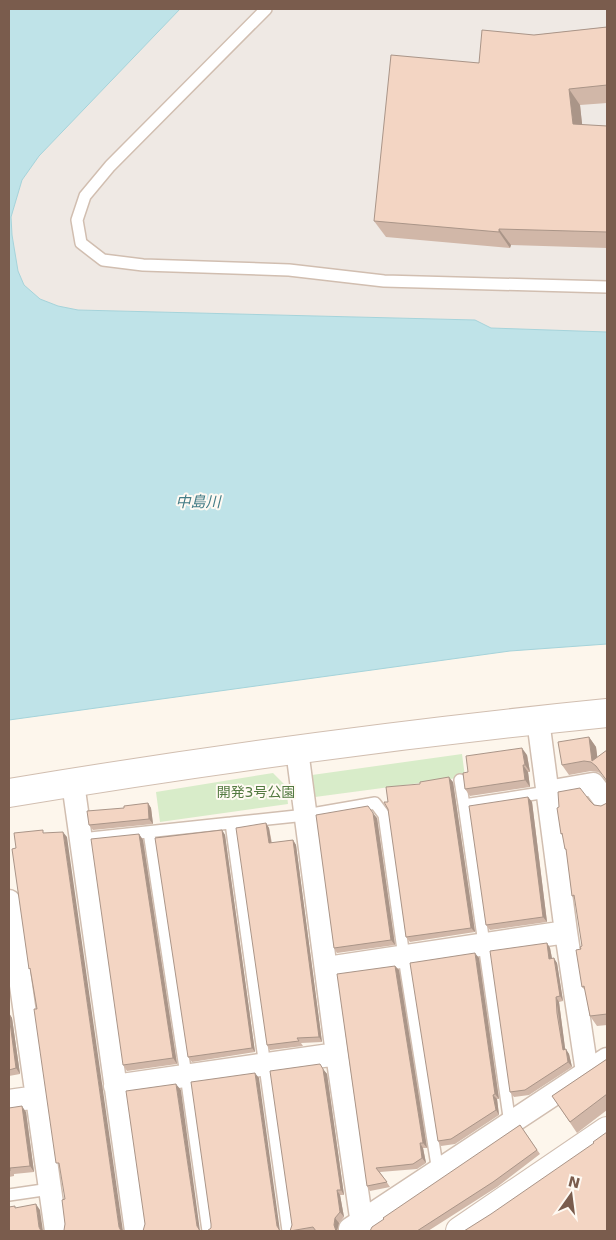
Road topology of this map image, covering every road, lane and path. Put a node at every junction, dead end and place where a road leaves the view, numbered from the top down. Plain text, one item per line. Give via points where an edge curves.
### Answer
1 (266, 9) edge
2 (607, 287) edge
3 (607, 713) edge
4 (538, 720) junction
5 (298, 750) junction
6 (460, 780) dead end
7 (73, 783) junction
8 (547, 792) junction
9 (9, 794) edge
10 (607, 803) edge
11 (464, 805) junction
12 (306, 815) junction
13 (231, 823) junction
14 (148, 832) junction
15 (81, 839) junction
16 (9, 901) edge
17 (566, 932) junction
18 (484, 944) junction
19 (404, 957) junction
20 (327, 968) junction
21 (16, 999) edge
22 (337, 1054) junction
23 (607, 1059) edge
24 (264, 1064) junction
25 (587, 1072) junction
26 (186, 1075) junction
27 (115, 1086) junction
28 (36, 1097) junction
29 (9, 1101) edge
30 (510, 1124) junction
31 (607, 1131) edge
32 (438, 1172) junction
33 (50, 1189) junction
34 (9, 1196) edge
35 (357, 1229) edge
36 (56, 1231) edge
37 (136, 1231) edge
38 (208, 1231) edge
39 (288, 1231) edge
40 (460, 1231) edge

1 - 2 lane via 110,166 85,196 77,220 82,243 103,260 143,265 289,270 384,280
3 - 4 street
4 - 5 street
4 - 8 street
5 - 7 street
5 - 12 street
6 - 11 lane
7 - 9 street
7 - 15 street
8 - 10 street via 593,784
8 - 11 lane
8 - 17 street
11 - 18 lane
12 - 13 lane
12 - 19 lane via 374,803 384,815
12 - 20 street
13 - 14 lane
13 - 24 lane
14 - 15 lane
14 - 26 lane
15 - 27 street
16 - 21 street
17 - 18 street
17 - 25 street
18 - 19 street
18 - 30 lane
19 - 20 street
19 - 32 lane
20 - 22 street
21 - 28 street
22 - 24 street
22 - 35 street
23 - 25 street
24 - 26 street
24 - 39 lane
25 - 30 street
26 - 27 street
26 - 38 lane
27 - 37 street
28 - 29 street
28 - 33 street
30 - 32 street
31 - 40 street
32 - 35 street
33 - 34 lane
33 - 36 street

